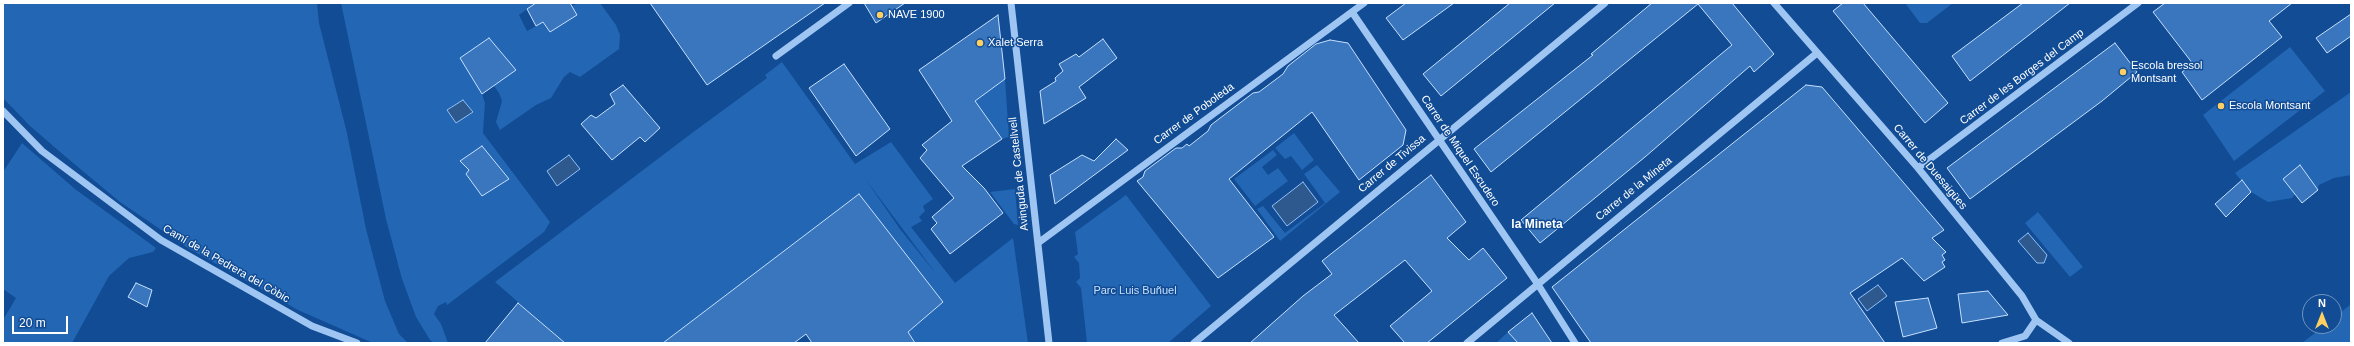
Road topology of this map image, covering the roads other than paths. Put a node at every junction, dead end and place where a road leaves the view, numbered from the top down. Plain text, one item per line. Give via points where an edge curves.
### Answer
1 (849, 3) edge
2 (1011, 3) edge
3 (1364, 3) edge
4 (1605, 3) edge
5 (1774, 3) edge
6 (2138, 3) edge
7 (1352, 12) junction
8 (1817, 53) junction
9 (776, 56) dead end
10 (3, 111) edge
11 (1439, 139) junction
12 (1918, 168) junction
13 (1038, 244) junction
14 (1537, 283) junction
15 (2036, 320) junction
16 (357, 343) edge
17 (1049, 343) edge
18 (1194, 343) edge
19 (1467, 343) edge
20 (1574, 343) edge
21 (2002, 343) edge
22 (2069, 343) edge

1 - 9 street
2 - 13 street, Avinguda de Castellvell
3 - 7 street, Carrer de Poboleda
4 - 11 street, Carrer de Tivissa
5 - 8 street, Carrer de Duesaigües
6 - 12 street, Carrer de les Borges del Camp
7 - 11 street, Carrer de Miquel Escudero
7 - 13 street, Carrer de Poboleda
8 - 12 street, Carrer de Duesaigües
8 - 14 street, Carrer de la Mineta
10 - 16 street, Camí de la Pedrera del Còbic via 42,150 161,240 312,326
11 - 14 street, Carrer de Miquel Escudero
11 - 18 street, Carrer de Tivissa
12 - 15 street, Carrer de Duesaigües via 2022,296
13 - 17 street, Avinguda de Castellvell
14 - 19 street, Carrer de la Mineta
14 - 20 street, Carrer de Miquel Escudero
15 - 21 street via 2025,336
15 - 22 street, Carrer de Duesaigües

